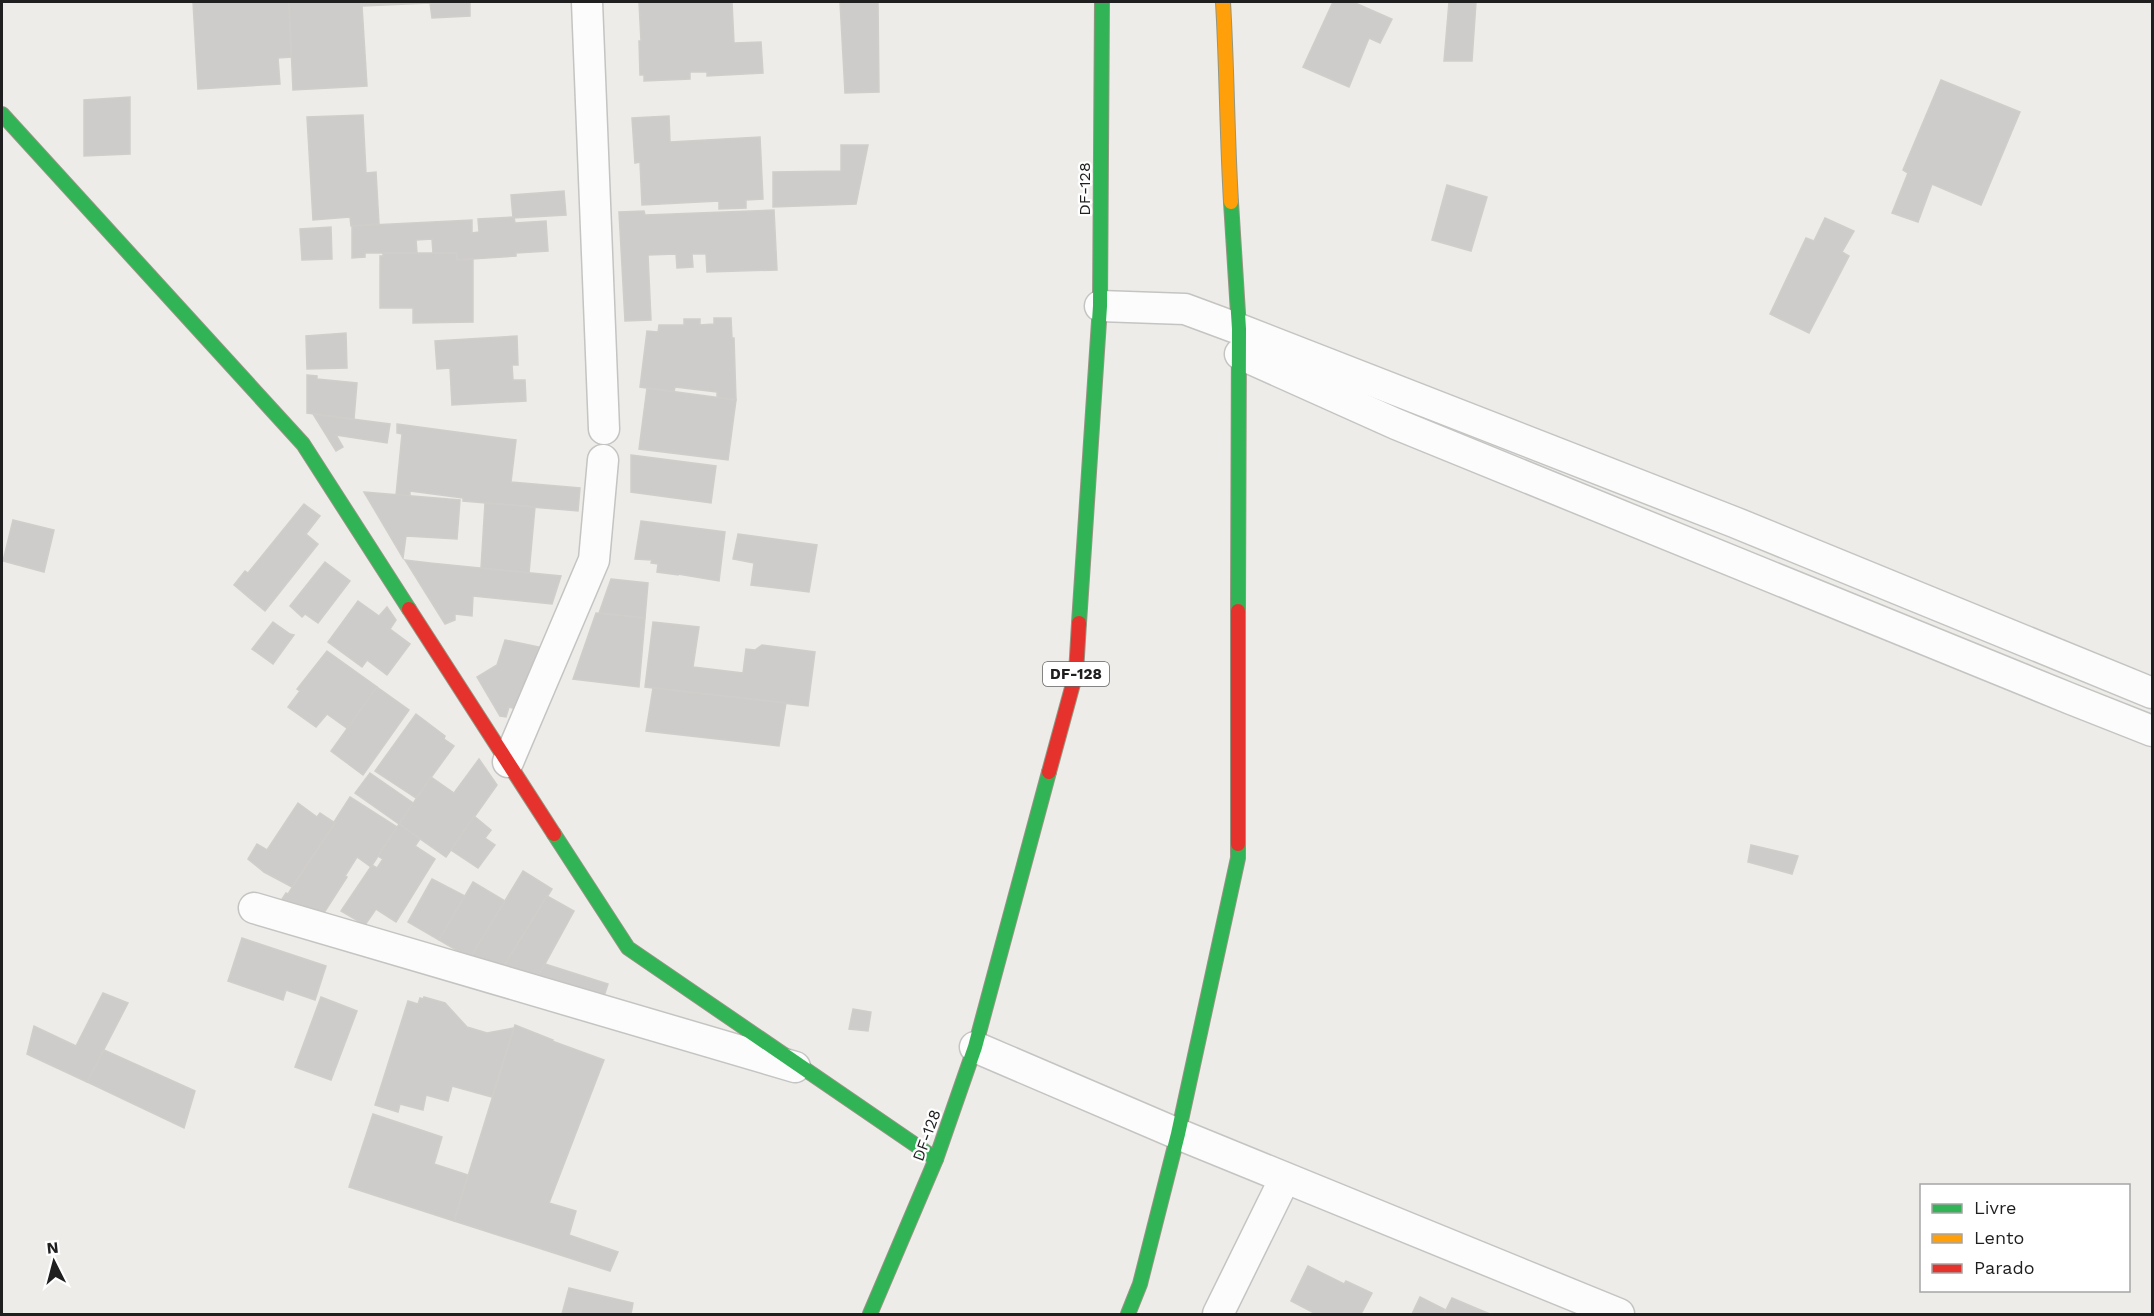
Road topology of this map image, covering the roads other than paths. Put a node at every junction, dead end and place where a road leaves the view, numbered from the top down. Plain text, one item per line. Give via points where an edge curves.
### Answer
1 (587, 2) edge
2 (1102, 2) edge
3 (1223, 2) edge
4 (2, 114) edge
5 (1100, 306) junction
6 (1239, 341) junction
7 (604, 429) dead end
8 (603, 460) dead end
9 (2152, 693) edge
10 (2152, 731) edge
11 (508, 762) junction
12 (254, 908) dead end
13 (975, 1047) junction
14 (811, 1072) junction
15 (1178, 1134) junction
16 (936, 1159) junction
17 (1285, 1178) junction
18 (870, 1314) edge
19 (1128, 1314) edge
20 (1218, 1314) edge
21 (1619, 1314) edge

1 - 7 street
2 - 5 street, DF-128 / DF-128
3 - 6 street
4 - 11 street via 303,444
5 - 6 street via 1185,309
5 - 13 street, DF-128 / DF-128 via 1076,673
6 - 9 street via 1734,522
6 - 10 street via 1396,424
6 - 15 street via 1238,858
8 - 11 street via 594,560
11 - 14 street via 628,948
12 - 14 street
13 - 15 street
13 - 16 street, DF-128 / DF-128
14 - 16 street
15 - 17 street
15 - 19 street via 1140,1284
16 - 18 street, DF-128 / DF-128
17 - 20 street
17 - 21 street

